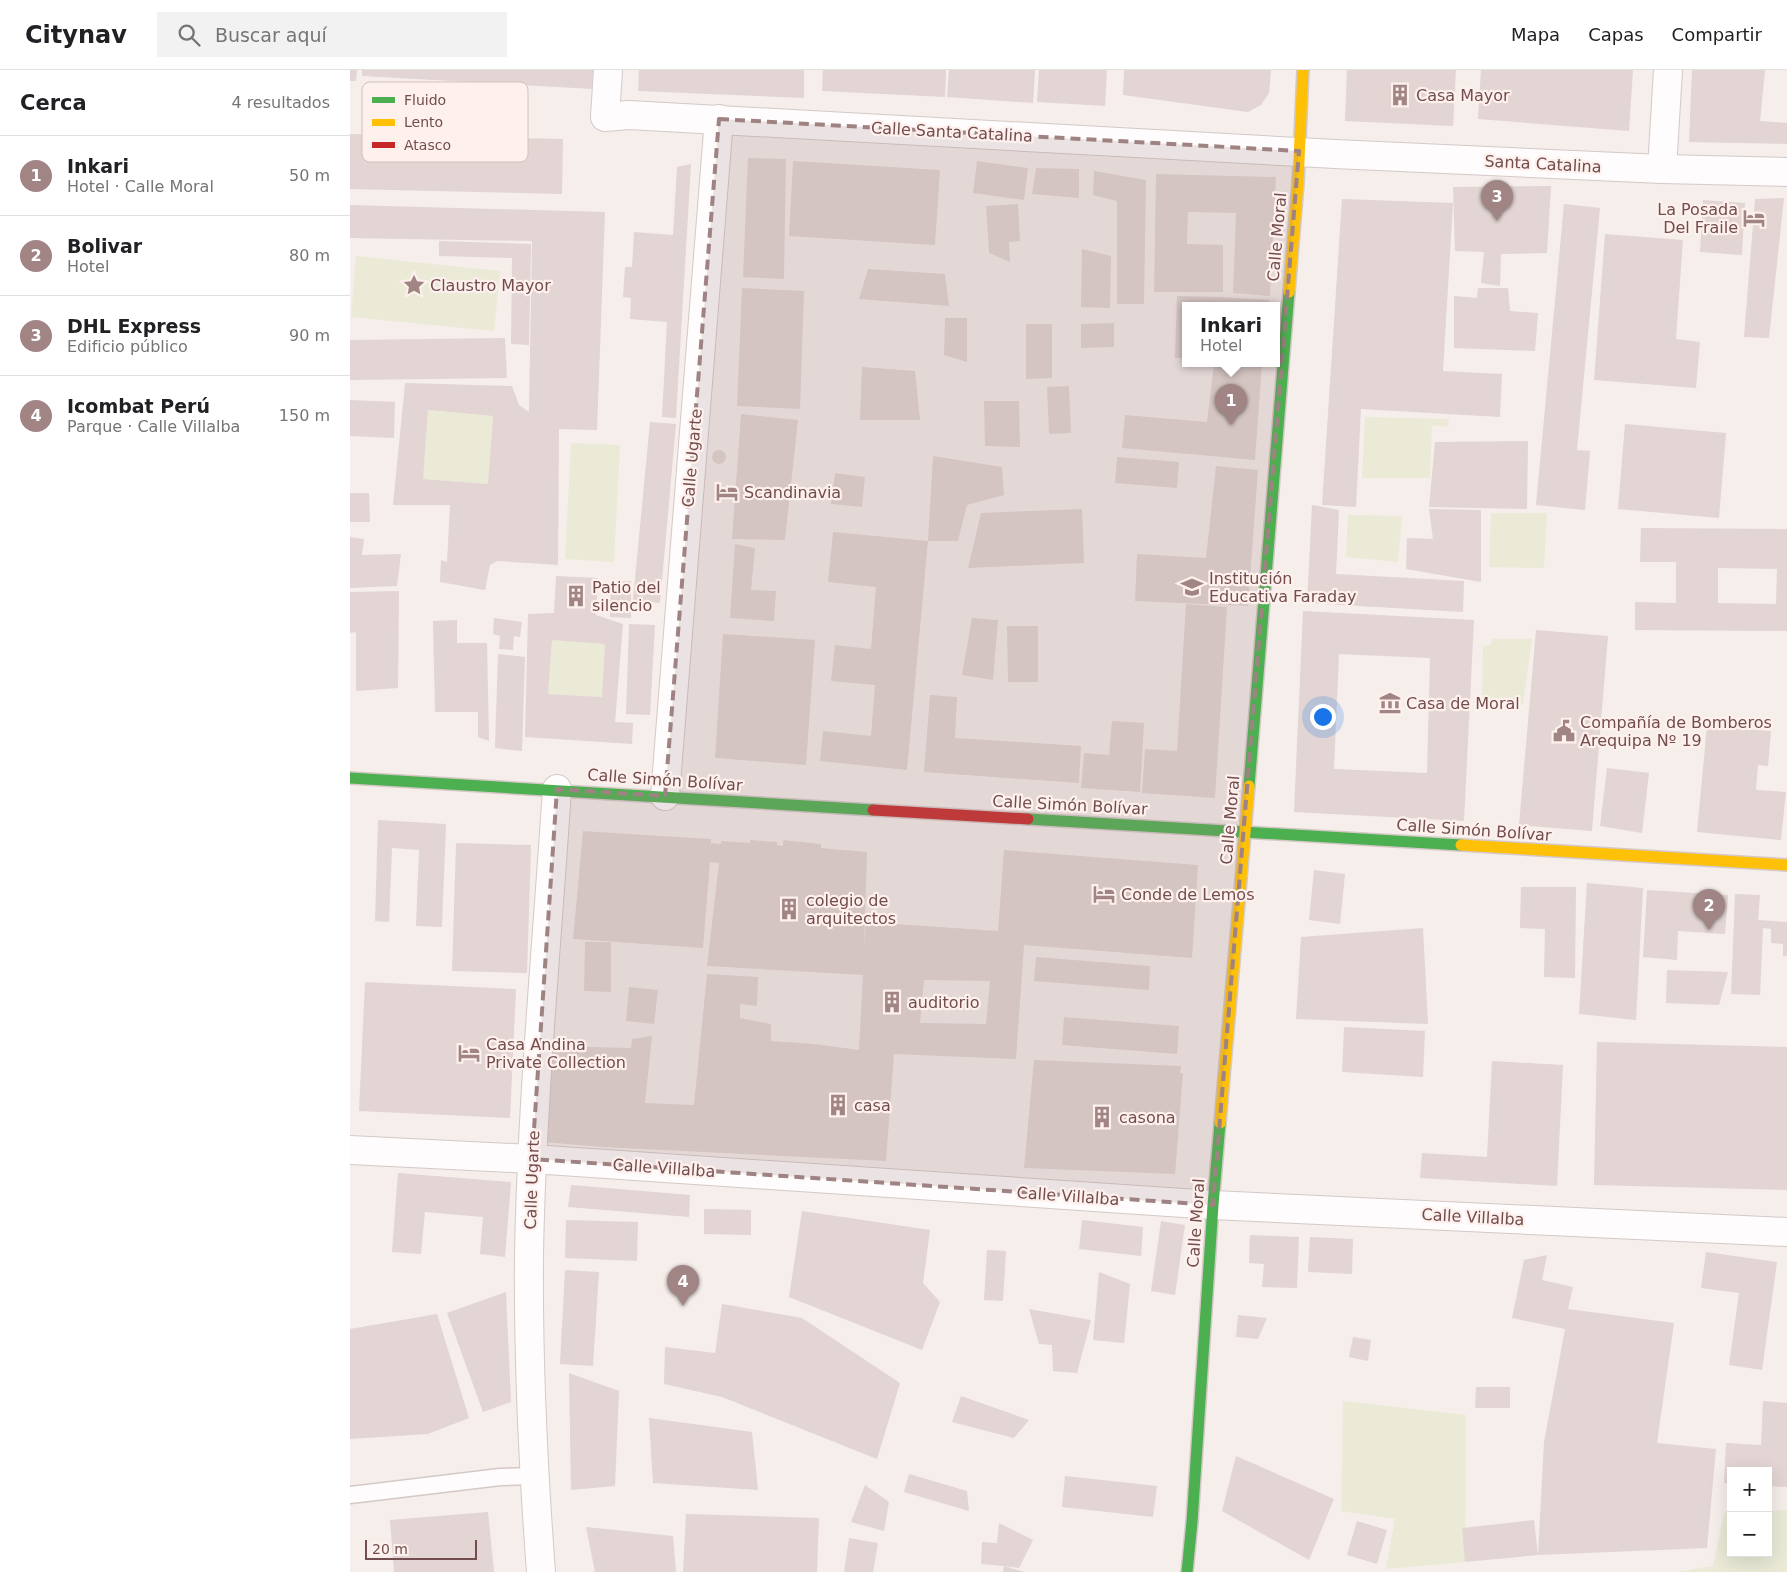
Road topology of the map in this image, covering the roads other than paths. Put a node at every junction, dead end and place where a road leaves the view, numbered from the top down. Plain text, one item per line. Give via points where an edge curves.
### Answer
1 (608, 70) edge
2 (1303, 70) edge
3 (1668, 70) edge
4 (719, 119) junction
5 (1299, 151) junction
6 (1662, 169) junction
7 (1787, 172) edge
8 (350, 778) edge
9 (557, 789) junction
10 (665, 796) junction
11 (1245, 832) junction
12 (1787, 865) edge
13 (350, 1150) edge
14 (532, 1159) junction
15 (1213, 1205) junction
16 (1787, 1232) edge
17 (534, 1476) junction
18 (350, 1495) edge
19 (541, 1572) edge
20 (1187, 1572) edge

1 - 4 street, Calle Santa Catalina via 605,117
2 - 5 street, Calle Moral
3 - 6 street
4 - 5 street, Calle Santa Catalina
4 - 10 street, Calle Ugarte
5 - 6 street, Santa Catalina
5 - 11 street, Calle Moral
6 - 7 street, Santa Catalina
8 - 9 street, Calle Simón Bolívar
9 - 10 street, Calle Simón Bolívar
9 - 14 street, Calle Ugarte
10 - 11 street, Calle Simón Bolívar
11 - 12 street, Calle Simón Bolívar
11 - 15 street, Calle Moral
13 - 14 street, Calle Villalba
14 - 15 street, Calle Villalba
14 - 17 street, Calle Ugarte via 529,1309
15 - 16 street, Calle Villalba
15 - 20 street, Calle Moral
17 - 18 lane
17 - 19 street, Calle Ugarte

